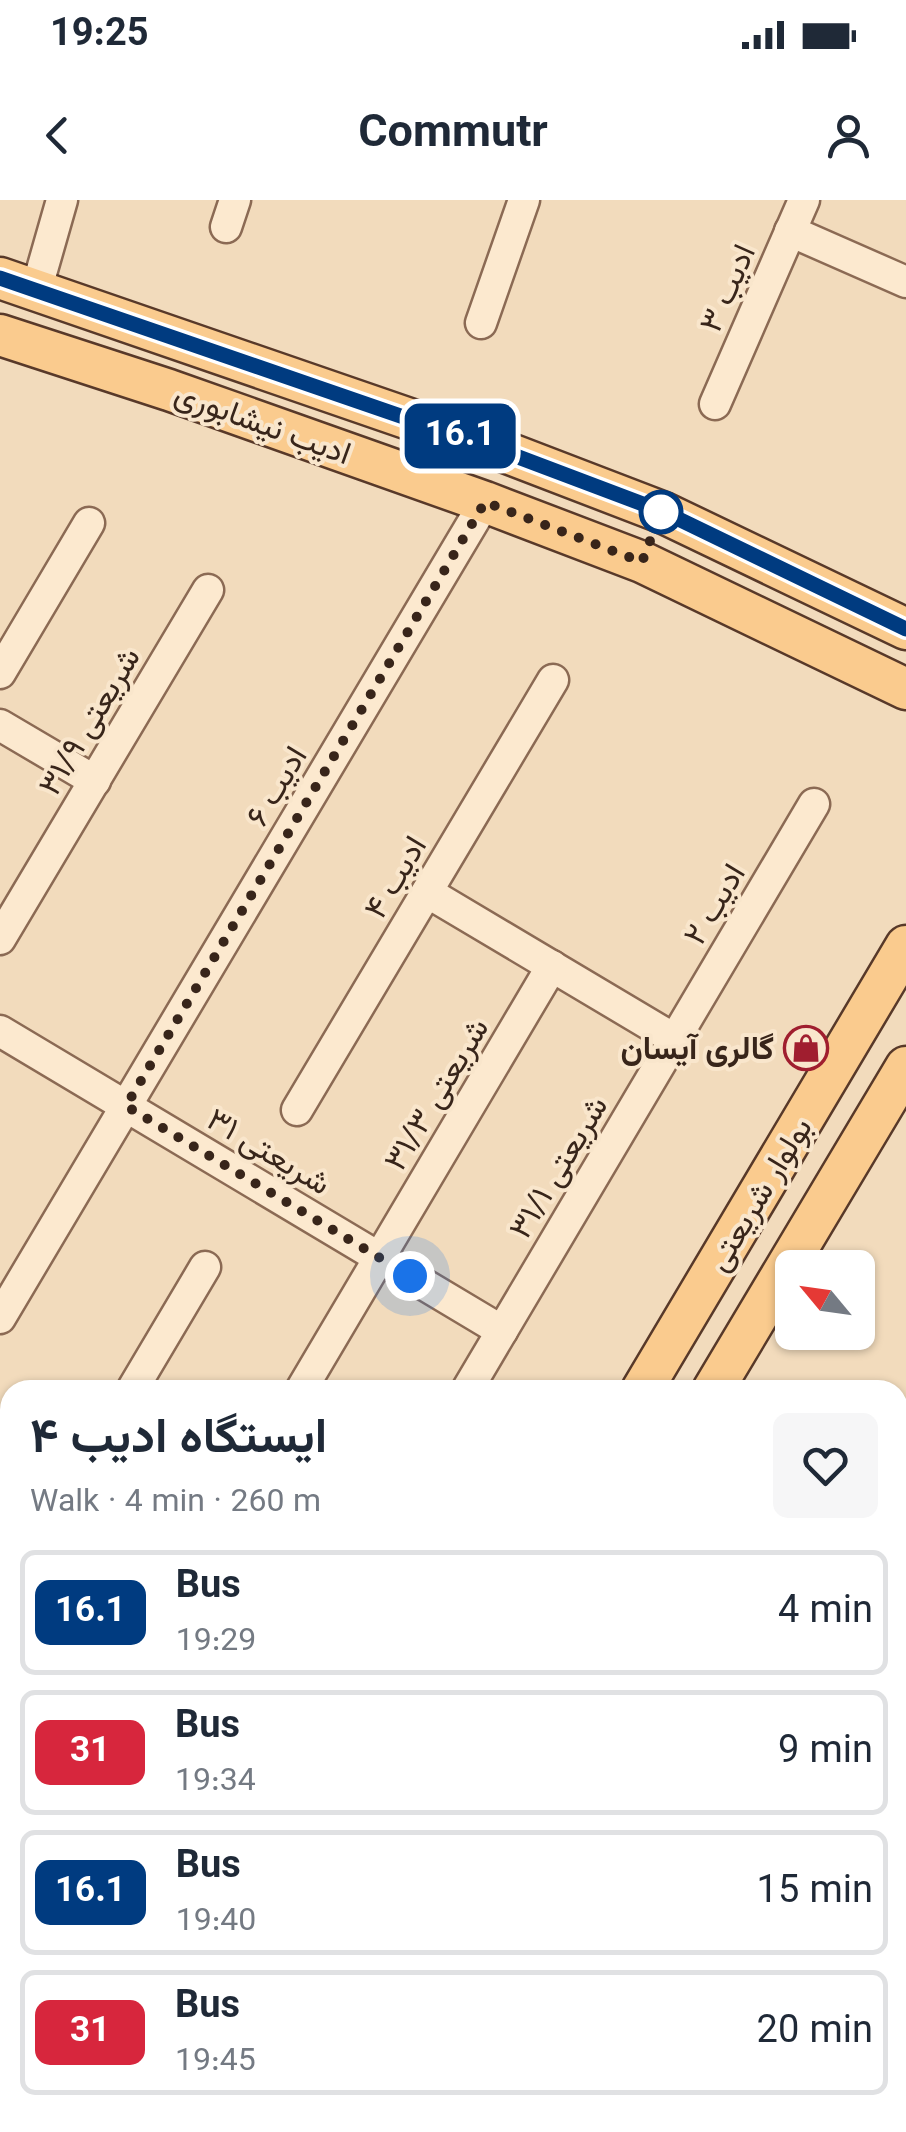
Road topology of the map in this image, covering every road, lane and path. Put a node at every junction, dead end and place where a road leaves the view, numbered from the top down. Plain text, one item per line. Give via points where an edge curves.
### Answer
1 (62, 200) edge
2 (524, 200) edge
3 (804, 200) edge
4 (790, 231) junction
5 (906, 282) edge
6 (18, 284) edge
7 (482, 323) dead end
8 (0, 335) edge
9 (715, 404) dead end
10 (485, 502) junction
11 (89, 523) dead end
12 (208, 590) dead end
13 (906, 629) edge
14 (0, 672) edge
15 (552, 680) dead end
16 (906, 689) edge
17 (0, 724) edge
18 (94, 780) junction
19 (814, 804) dead end
20 (427, 892) junction
21 (0, 939) edge
22 (906, 946) edge
23 (552, 966) junction
24 (0, 1032) edge
25 (674, 1039) junction
26 (906, 1067) edge
27 (126, 1106) junction
28 (297, 1110) dead end
29 (380, 1258) junction
30 (205, 1268) dead end
31 (0, 1318) edge
32 (502, 1330) junction
33 (138, 1380) edge
34 (307, 1380) edge
35 (473, 1380) edge
36 (648, 1380) edge
37 (719, 1380) edge

1 - 6 street
2 - 7 street
3 - 4 street, ادیب ۳
4 - 5 street
4 - 9 street, ادیب ۳
6 - 13 main road, ادیب نیشابوری via 664,512
8 - 10 main road, ادیب نیشابوری
10 - 16 main road, ادیب نیشابوری via 642,562
10 - 27 street, ادیب ۶
11 - 14 street
12 - 18 street, شریعتی ۳۱/۹
15 - 20 street, ادیب ۴
17 - 18 street
18 - 21 street, شریعتی ۳۱/۹
19 - 25 street, ادیب ۲
20 - 23 street
20 - 28 street, ادیب ۴
22 - 36 main road, بولوار شریعتی
23 - 25 street
23 - 29 street, شریعتی ۳۱/۳
24 - 27 street, شریعتی ۳۱
25 - 32 street, شریعتی ۳۱/۱
26 - 37 main road, بولوار شریعتی
27 - 29 street, شریعتی ۳۱
27 - 31 street, ادیب ۶
29 - 32 street, شریعتی ۳۱
29 - 34 street, شریعتی ۳۱/۳
30 - 33 street
32 - 35 street, شریعتی ۳۱/۱

